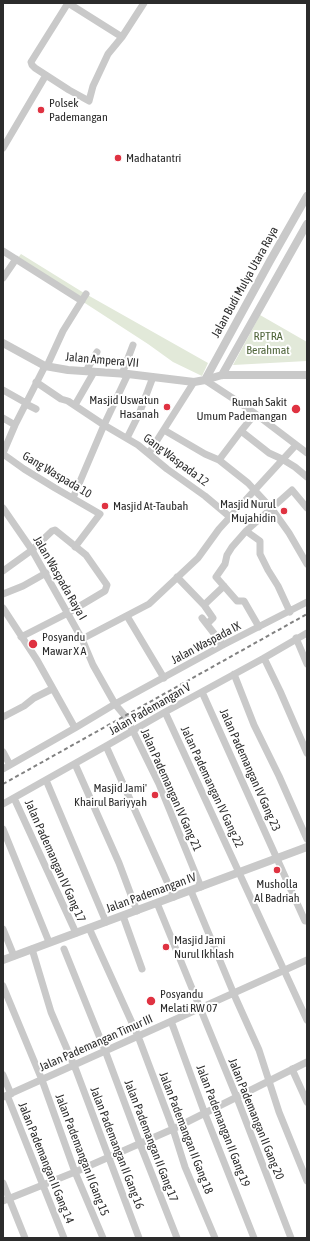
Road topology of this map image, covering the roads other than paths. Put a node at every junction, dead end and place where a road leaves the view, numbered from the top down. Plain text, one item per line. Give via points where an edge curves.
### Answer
1 (68, 3) edge
2 (144, 3) edge
3 (122, 37) junction
4 (46, 75) junction
5 (3, 148) edge
6 (307, 196) edge
7 (307, 224) edge
8 (3, 251) edge
9 (272, 258) junction
10 (16, 259) junction
11 (284, 266) junction
12 (3, 278) edge
13 (3, 343) edge
14 (133, 345) dead end
15 (97, 352) dead end
16 (46, 366) junction
17 (90, 371) junction
18 (125, 374) junction
19 (307, 374) edge
20 (222, 375) junction
21 (153, 377) junction
22 (205, 380) junction
23 (36, 382) junction
24 (194, 382) junction
25 (3, 390) edge
26 (26, 404) junction
27 (75, 405) junction
28 (36, 409) dead end
29 (256, 414) junction
30 (3, 418) edge
31 (15, 425) junction
32 (104, 426) junction
33 (164, 430) junction
34 (240, 431) junction
35 (127, 438) junction
36 (296, 445) junction
37 (3, 453) edge
38 (307, 453) edge
39 (149, 454) junction
40 (282, 459) junction
41 (219, 460) junction
42 (307, 477) edge
43 (254, 491) junction
44 (73, 498) junction
45 (3, 508) edge
46 (272, 508) junction
47 (307, 508) edge
48 (230, 517) junction
49 (246, 531) junction
50 (75, 547) junction
51 (32, 550) junction
52 (307, 564) edge
53 (3, 571) edge
54 (46, 573) junction
55 (177, 577) junction
56 (224, 586) junction
57 (3, 594) edge
58 (307, 602) edge
59 (204, 605) junction
60 (4, 611) edge
61 (290, 612) junction
62 (68, 613) junction
63 (127, 616) junction
64 (259, 627) junction
65 (307, 633) edge
66 (21, 637) junction
67 (296, 638) junction
68 (82, 639) junction
69 (223, 646) junction
70 (264, 658) junction
71 (307, 664) edge
72 (234, 674) junction
73 (164, 678) junction
74 (52, 689) junction
75 (202, 692) junction
76 (115, 704) junction
77 (165, 712) junction
78 (3, 717) edge
79 (75, 728) junction
80 (133, 731) junction
81 (106, 746) junction
82 (3, 752) edge
83 (307, 753) edge
84 (10, 764) junction
85 (75, 764) junction
86 (3, 769) edge
87 (46, 780) junction
88 (14, 798) junction
89 (3, 804) edge
90 (3, 829) edge
91 (307, 839) edge
92 (307, 847) edge
93 (277, 858) junction
94 (239, 872) junction
95 (201, 887) junction
96 (191, 891) junction
97 (174, 897) junction
98 (156, 903) junction
99 (137, 911) junction
100 (123, 916) junction
101 (306, 921) edge
102 (106, 922) junction
103 (89, 928) junction
104 (3, 929) edge
105 (76, 933) junction
106 (49, 942) junction
107 (32, 949) junction
108 (64, 949) dead end
109 (14, 956) junction
110 (3, 960) edge
111 (307, 960) edge
112 (142, 969) dead end
113 (284, 970) junction
114 (3, 986) edge
115 (234, 993) junction
116 (200, 1008) junction
117 (307, 1020) edge
118 (171, 1021) junction
119 (138, 1036) junction
120 (105, 1051) junction
121 (307, 1062) edge
122 (74, 1065) junction
123 (292, 1068) junction
124 (3, 1074) edge
125 (42, 1080) junction
126 (269, 1080) junction
127 (7, 1095) edge
128 (237, 1098) junction
129 (307, 1102) edge
130 (205, 1114) junction
131 (173, 1129) junction
132 (140, 1144) junction
133 (109, 1157) junction
134 (75, 1172) junction
135 (307, 1181) edge
136 (3, 1183) edge
137 (43, 1185) junction
138 (6, 1200) edge
139 (25, 1238) edge
140 (64, 1238) edge
141 (102, 1238) edge
142 (139, 1238) edge
143 (177, 1238) edge
144 (215, 1238) edge
145 (254, 1238) edge
146 (291, 1238) edge

1 - 3 street
1 - 4 street via 31,62
2 - 3 street
3 - 4 street via 108,54 92,86 89,101
4 - 5 street
6 - 9 street, Jalan Budi Mulya Utara Raya
7 - 11 street
8 - 10 street
9 - 11 street
9 - 22 street, Jalan Budi Mulya Utara Raya
10 - 12 street
10 - 16 street via 84,297
11 - 20 street
13 - 16 street, Jalan Ampera VII
14 - 18 street
15 - 17 street
16 - 17 street, Jalan Ampera VII
16 - 23 street
17 - 18 street, Jalan Ampera VII
17 - 27 street
18 - 21 street, Jalan Ampera VII
18 - 32 street
19 - 20 street, Jalan Ampera VII
20 - 22 street, Jalan Ampera VII
21 - 24 street, Jalan Ampera VII
21 - 35 street
22 - 24 street, Jalan Ampera VII
22 - 29 street
23 - 26 street
23 - 27 street, Gang Waspada 12
24 - 33 street
25 - 26 street
26 - 28 street
26 - 31 street
27 - 32 street, Gang Waspada 12
29 - 34 street
29 - 36 street
30 - 31 street
31 - 37 street
32 - 35 street, Gang Waspada 12
32 - 44 street
33 - 39 street
33 - 41 street
34 - 40 street via 269,453
34 - 41 street
35 - 39 street, Gang Waspada 12
36 - 38 street
36 - 40 street
37 - 44 street, Gang Waspada 10 via 24,469
39 - 48 street, Gang Waspada 12
40 - 42 street
40 - 43 street
41 - 43 street via 248,483
43 - 46 street
43 - 48 street
44 - 50 street, Gang Waspada 10 via 100,514
45 - 51 street, Jalan Waspada Raya I
46 - 47 street via 294,490
46 - 49 street
46 - 52 street
48 - 55 street via 198,558
49 - 56 street via 226,555 225,564 216,577
49 - 61 street via 260,541 260,554
50 - 51 street via 55,530
50 - 62 street via 86,555 107,585 105,591
51 - 53 street
51 - 54 street, Jalan Waspada Raya I
54 - 57 street
54 - 62 street, Jalan Waspada Raya I
55 - 59 street
55 - 63 street via 149,604
56 - 59 street
56 - 64 street via 238,601 244,601
58 - 61 street, Jalan Waspada IX
59 - 69 street via 213,618 204,621
60 - 66 street
61 - 64 street, Jalan Waspada IX
62 - 66 street
62 - 68 street, Jalan Waspada Raya I
63 - 68 street
63 - 73 street
64 - 69 street, Jalan Waspada IX
65 - 67 street, Jalan Pademangan V
66 - 74 street
67 - 70 street, Jalan Pademangan V
67 - 71 street
68 - 76 street, Jalan Waspada Raya I
69 - 73 street, Jalan Waspada IX
70 - 72 street, Jalan Pademangan V
70 - 83 street
72 - 75 street, Jalan Pademangan V
72 - 91 street via 254,725
73 - 76 street, Jalan Waspada IX
74 - 78 street
74 - 79 street
75 - 77 street, Jalan Pademangan V
75 - 93 street, Jalan Pademangan IV Gang 23
76 - 79 street, Jalan Waspada IX
76 - 80 street, Jalan Pademangan IV Gang 21
77 - 80 street, Jalan Pademangan V
77 - 94 street, Jalan Pademangan IV Gang 22
79 - 84 street, Jalan Waspada IX
80 - 81 street, Jalan Pademangan V
80 - 95 street, Jalan Pademangan IV Gang 21 via 159,784
81 - 85 street, Jalan Pademangan V
81 - 97 street
82 - 84 street
84 - 86 street, Jalan Waspada IX
85 - 87 street, Jalan Pademangan V
85 - 99 street via 119,863
87 - 88 street, Jalan Pademangan V
87 - 102 street
88 - 89 street, Jalan Pademangan V
88 - 105 street, Jalan Pademangan IV Gang 17
90 - 106 street
92 - 93 street, Jalan Pademangan IV
93 - 94 street, Jalan Pademangan IV
93 - 101 street, Jalan Pademangan IV Gang 23
94 - 95 street, Jalan Pademangan IV
94 - 113 street, Jalan Pademangan IV Gang 22
95 - 96 street, Jalan Pademangan IV
96 - 97 street, Jalan Pademangan IV
96 - 115 street
97 - 98 street, Jalan Pademangan IV
98 - 99 street, Jalan Pademangan IV
98 - 116 street, Jalan Pademangan II Gang 20
99 - 100 street, Jalan Pademangan IV
100 - 102 street, Jalan Pademangan IV
100 - 112 street
102 - 103 street, Jalan Pademangan IV
103 - 105 street, Jalan Pademangan IV
103 - 119 street, Jalan Pademangan II Gang 18
104 - 109 street
105 - 106 street, Jalan Pademangan IV
106 - 107 street, Jalan Pademangan IV
107 - 109 street, Jalan Pademangan IV
107 - 122 street, Jalan Pademangan II Gang 16 via 51,1012
108 - 120 street, Jalan Pademangan II Gang 17
109 - 110 street, Jalan Pademangan IV
111 - 113 street, Jalan Pademangan Timur III
113 - 115 street, Jalan Pademangan Timur III
113 - 117 street, Jalan Pademangan IV Gang 22
114 - 125 street, Jalan Pademangan II Gang 15
115 - 116 street, Jalan Pademangan Timur III
115 - 126 street
116 - 118 street, Jalan Pademangan Timur III
116 - 128 street, Jalan Pademangan II Gang 20
118 - 119 street, Jalan Pademangan Timur III
118 - 130 street, Jalan Pademangan II Gang 19
119 - 120 street, Jalan Pademangan Timur III
119 - 131 street, Jalan Pademangan II Gang 18
120 - 122 street, Jalan Pademangan Timur III
120 - 132 street, Jalan Pademangan II Gang 17
121 - 123 street
122 - 125 street, Jalan Pademangan Timur III
122 - 133 street, Jalan Pademangan II Gang 16
123 - 126 street
123 - 129 street
124 - 127 street, Jalan Pademangan II Gang 14
125 - 127 street, Jalan Pademangan Timur III
125 - 134 street, Jalan Pademangan II Gang 15
126 - 128 street
126 - 135 street
127 - 137 street, Jalan Pademangan II Gang 14
128 - 130 street
128 - 146 street, Jalan Pademangan II Gang 20
130 - 131 street
130 - 145 street, Jalan Pademangan II Gang 19
131 - 132 street
131 - 144 street, Jalan Pademangan II Gang 18 via 185,1167
132 - 133 street
132 - 143 street, Jalan Pademangan II Gang 17
133 - 134 street
133 - 142 street, Jalan Pademangan II Gang 16
134 - 137 street
134 - 141 street, Jalan Pademangan II Gang 15
136 - 138 street
137 - 138 street
137 - 140 street, Jalan Pademangan II Gang 14
138 - 139 street

